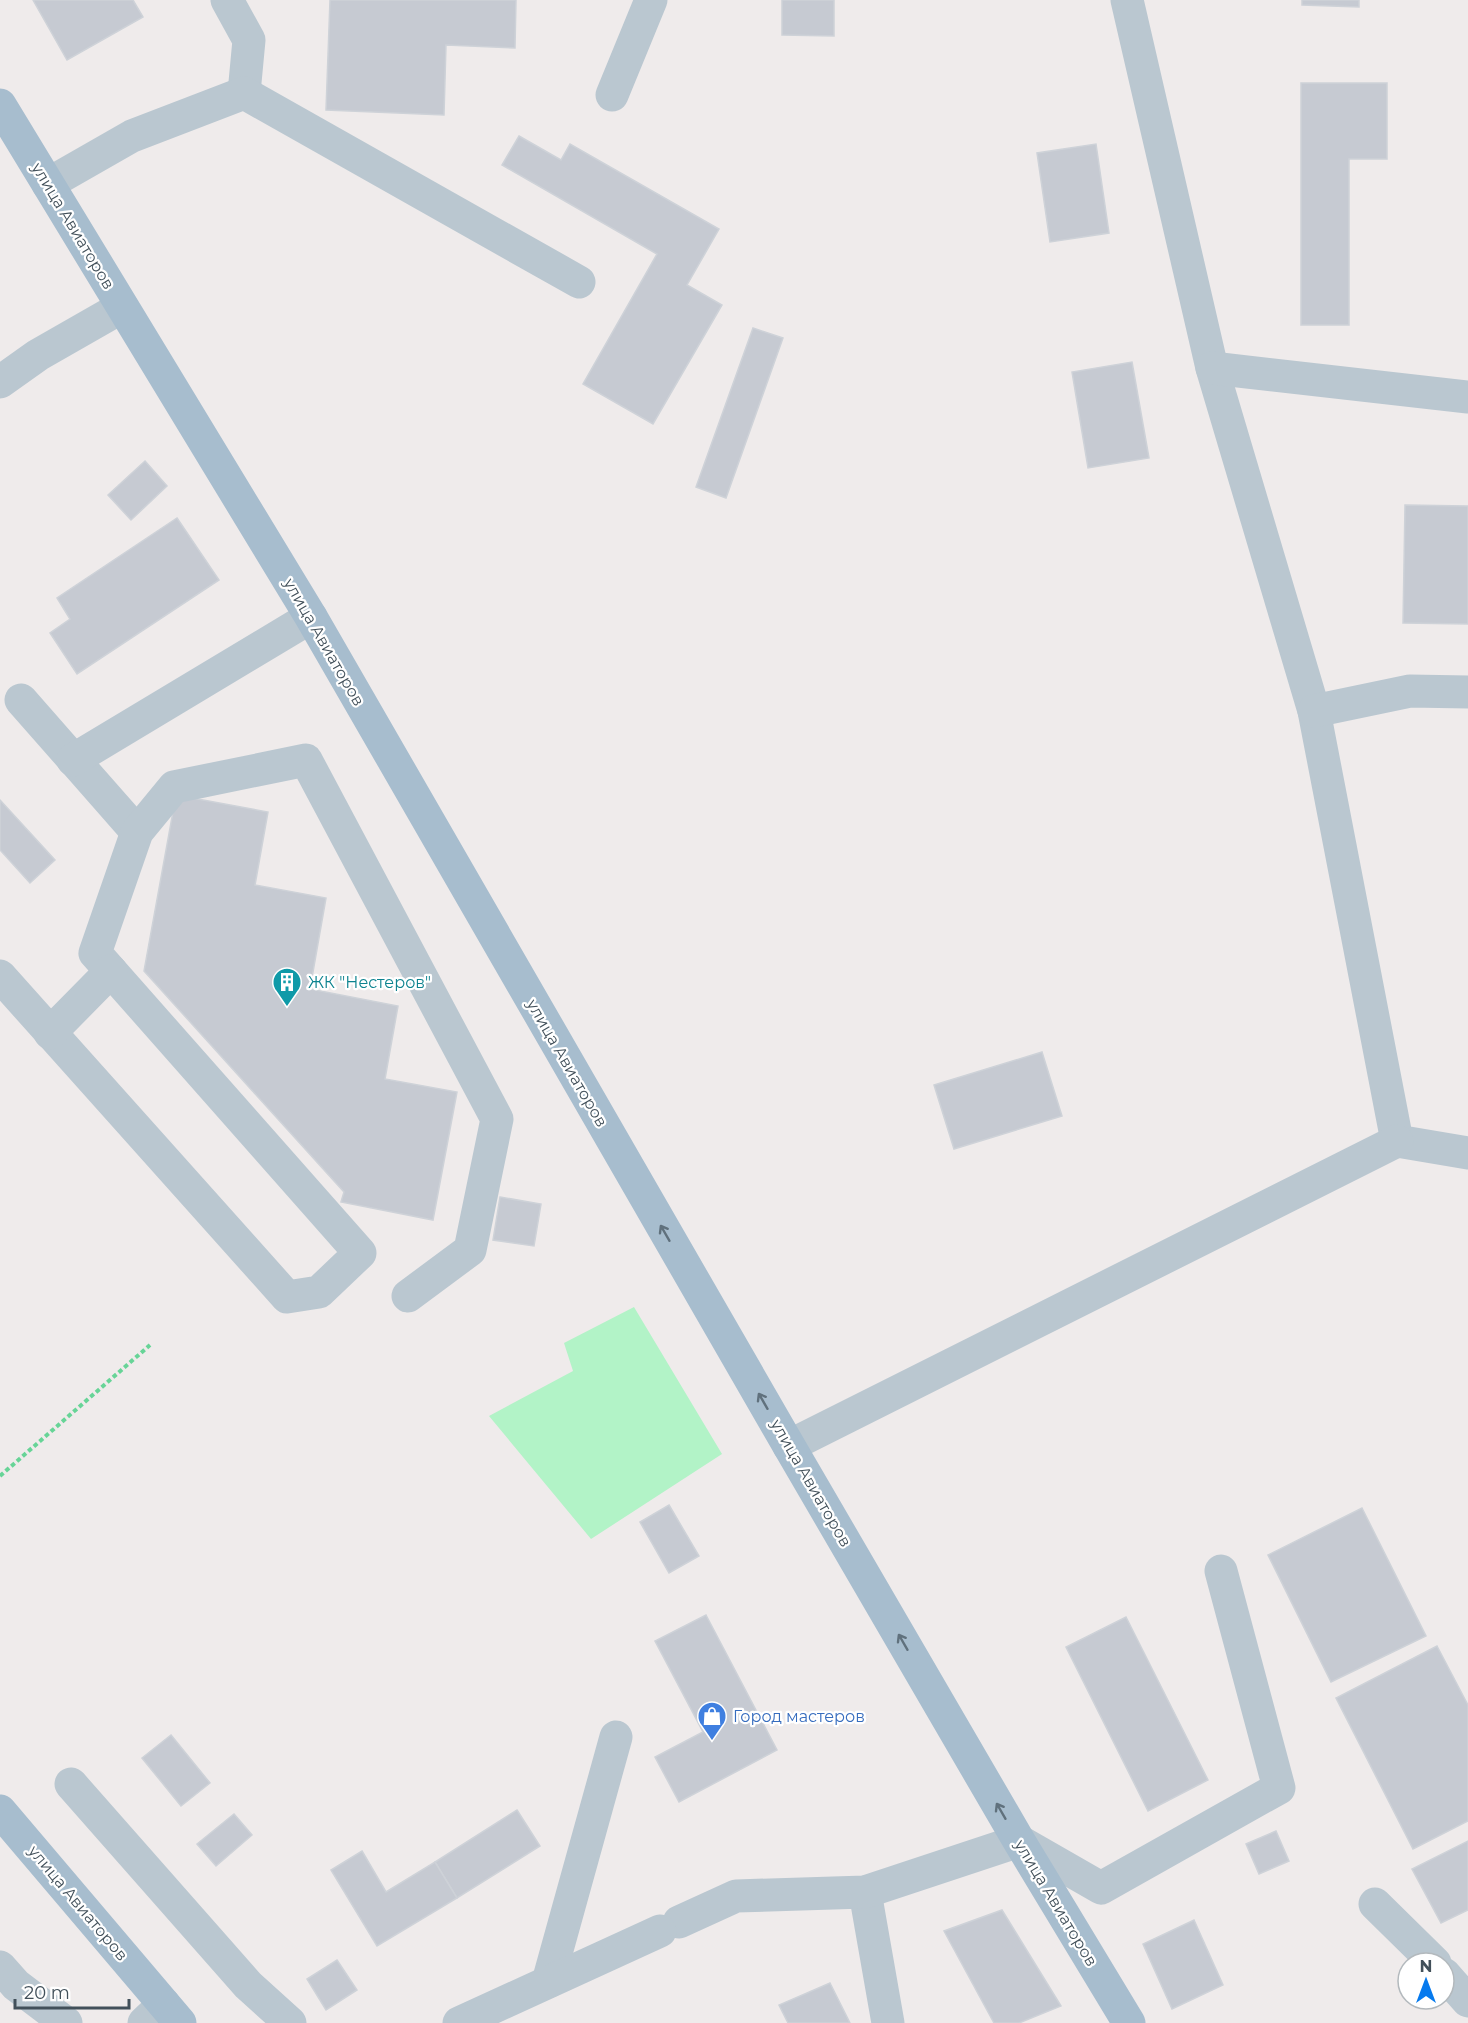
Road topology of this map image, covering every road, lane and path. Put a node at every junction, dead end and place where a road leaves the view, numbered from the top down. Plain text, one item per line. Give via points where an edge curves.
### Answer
1 (227, 0) edge
2 (651, 0) edge
3 (1127, 0) edge
4 (243, 93) junction
5 (612, 95) dead end
6 (0, 105) edge
7 (48, 184) junction
8 (579, 282) dead end
9 (122, 307) junction
10 (1212, 368) junction
11 (0, 382) edge
12 (1468, 397) edge
13 (311, 617) junction
14 (1468, 692) edge
15 (21, 700) dead end
16 (1314, 711) junction
17 (73, 760) junction
18 (137, 832) junction
19 (111, 971) junction
20 (0, 976) edge
21 (50, 1033) junction
22 (1397, 1140) junction
23 (1468, 1153) edge
24 (408, 1296) dead end
25 (150, 1345) dead end
26 (789, 1446) junction
27 (0, 1476) edge
28 (1221, 1570) dead end
29 (616, 1737) dead end
30 (71, 1784) dead end
31 (0, 1811) edge
32 (1019, 1841) junction
33 (865, 1892) junction
34 (1375, 1904) dead end
35 (1423, 1951) edge
36 (0, 1967) edge
37 (548, 1982) junction
38 (1456, 1988) edge
39 (1468, 2001) edge
40 (162, 2017) edge
41 (66, 2023) edge
42 (290, 2023) edge
43 (460, 2023) edge
44 (888, 2023) edge
45 (1129, 2023) edge

1 - 4 lane via 249,40
2 - 5 lane
3 - 10 lane
4 - 7 lane via 132,136
4 - 8 lane
6 - 7 main road, улица Авиаторов
7 - 9 main road, улица Авиаторов
9 - 11 lane via 38,355
9 - 13 main road, улица Авиаторов
10 - 12 lane
10 - 16 lane
13 - 17 lane
26 -> 13 main road, улица Авиаторов
14 - 16 lane via 1410,691
15 - 17 lane
16 - 22 lane
17 - 18 lane
18 - 19 lane via 95,953
18 - 24 lane via 174,787 306,760 497,1119 470,1250
19 - 21 lane
19 - 21 lane via 360,1253 318,1292 287,1298
20 - 21 lane
22 - 23 lane
22 - 26 lane
25 - 27 path
32 -> 26 main road, улица Авиаторов
28 - 32 lane via 1278,1788 1101,1888
29 - 37 lane
30 - 42 lane via 248,1985
31 - 40 main road, улица Авиаторов
32 - 33 lane
32 - 45 main road, улица Авиаторов
33 - 37 lane via 736,1896
33 - 44 lane
34 - 35 lane
36 - 41 lane via 16,1985
37 - 43 lane
38 - 39 lane

